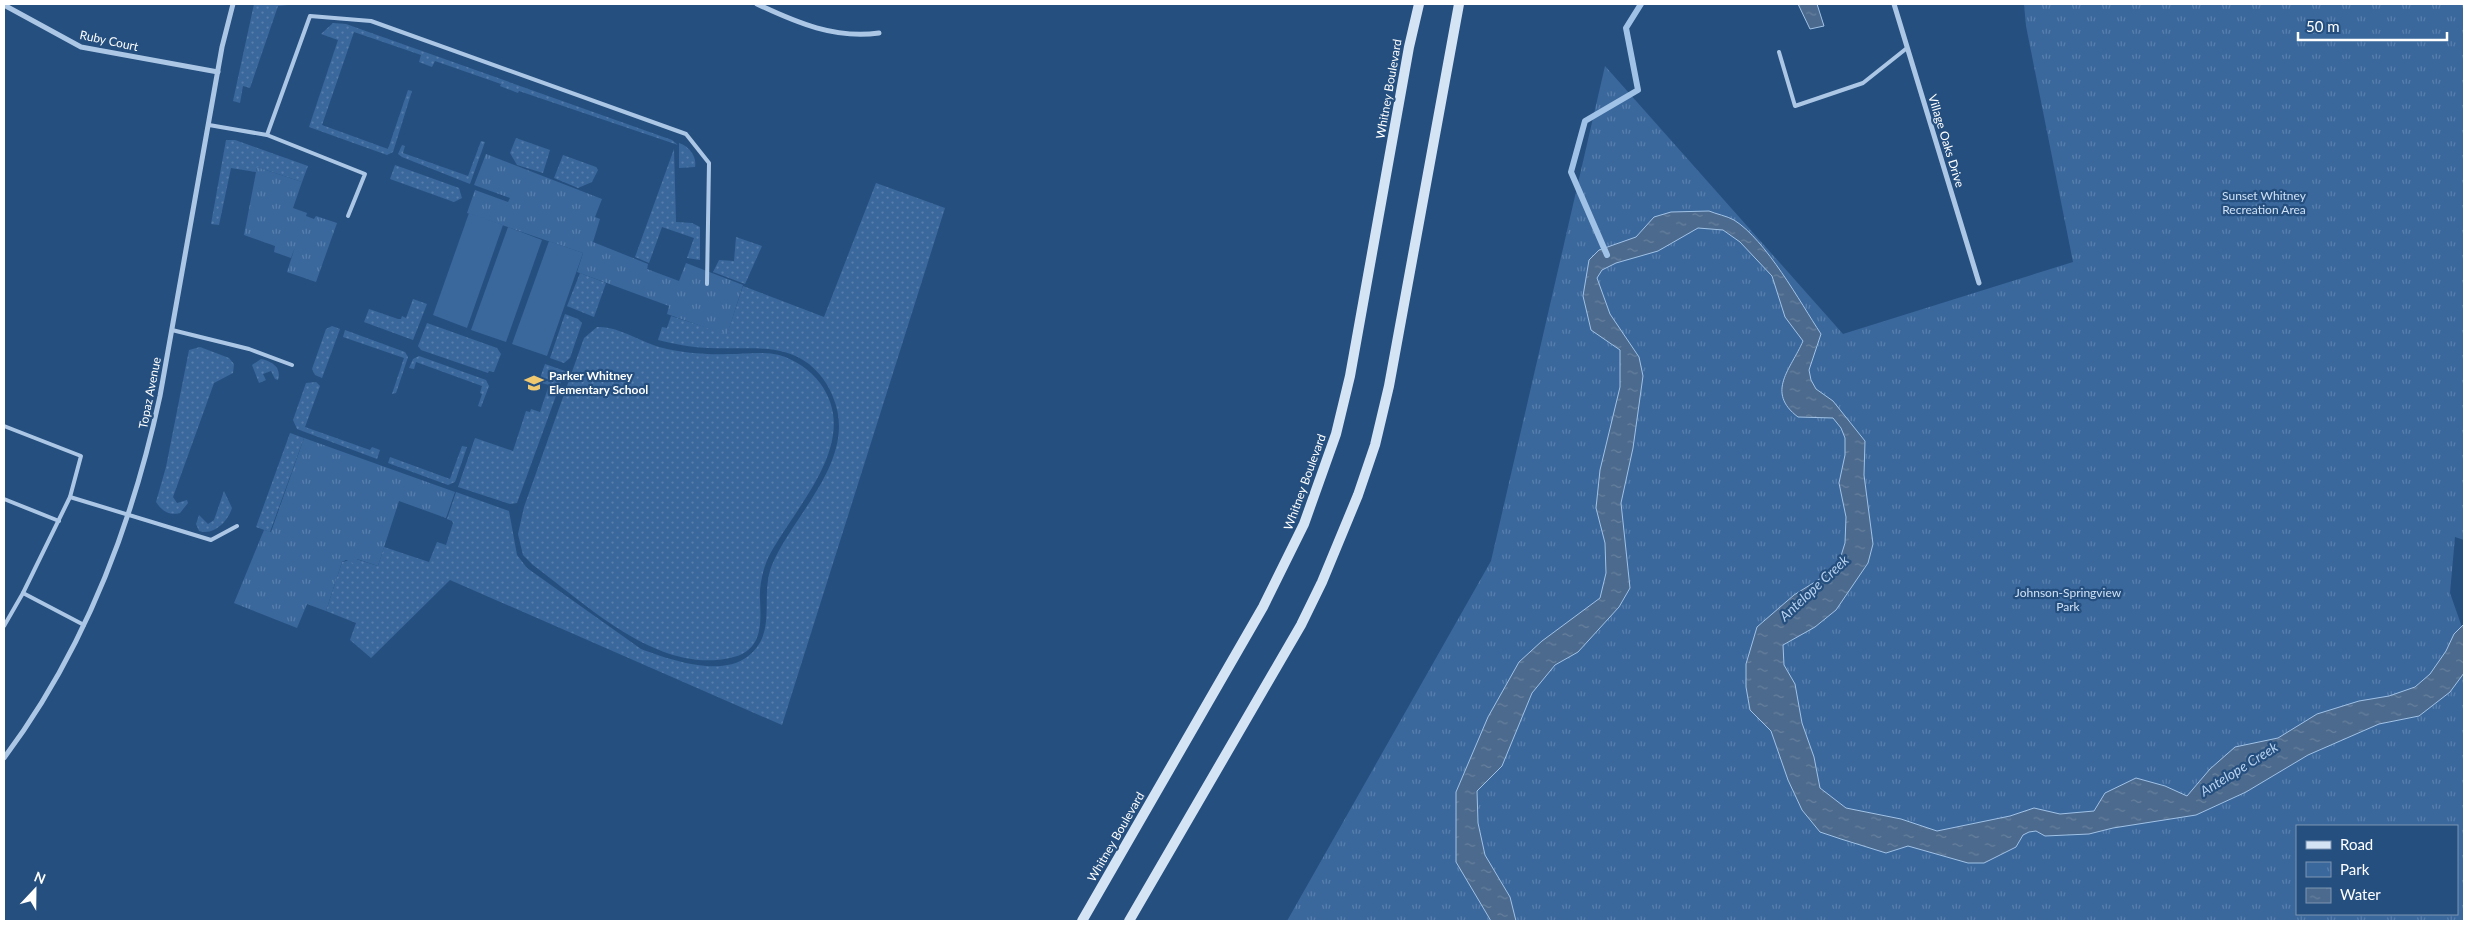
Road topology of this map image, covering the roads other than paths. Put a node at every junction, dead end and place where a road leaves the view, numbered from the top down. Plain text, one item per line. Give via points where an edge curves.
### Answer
1 (233, 4) edge
2 (757, 4) edge
3 (1419, 4) edge
4 (1459, 4) edge
5 (1894, 4) edge
6 (4, 5) edge
7 (879, 33) dead end
8 (1907, 48) junction
9 (1779, 52) dead end
10 (218, 72) junction
11 (209, 125) junction
12 (267, 135) junction
13 (348, 216) dead end
14 (1980, 283) dead end
15 (707, 284) dead end
16 (172, 330) junction
17 (292, 365) dead end
18 (4, 426) edge
19 (70, 497) junction
20 (4, 500) edge
21 (128, 516) junction
22 (59, 520) junction
23 (237, 526) dead end
24 (23, 593) junction
25 (84, 624) junction
26 (4, 626) edge
27 (4, 758) edge
28 (1082, 921) edge
29 (1129, 921) edge

1 - 10 street, Topaz Avenue
2 - 7 street via 825,31 851,35
3 - 28 street, Whitney Boulevard via 1350,376 1321,481 1286,565
4 - 29 street via 1390,386 1358,495 1334,556 1301,625
5 - 8 street, Village Oaks Drive
6 - 10 street, Ruby Court via 81,47
8 - 9 lane via 1863,84 1795,106
8 - 14 street, Village Oaks Drive
10 - 11 street, Topaz Avenue
11 - 12 lane
11 - 16 street, Topaz Avenue
12 - 13 lane via 365,174
12 - 15 lane via 310,16 371,21 686,134 708,164
16 - 17 lane via 249,349
16 - 21 street, Topaz Avenue via 148,451
18 - 19 lane via 81,456
19 - 21 lane
19 - 22 lane
20 - 22 lane
21 - 23 lane via 211,540
21 - 25 street, Topaz Avenue
22 - 24 lane
24 - 25 lane
24 - 26 lane
25 - 27 street, Topaz Avenue via 45,696

